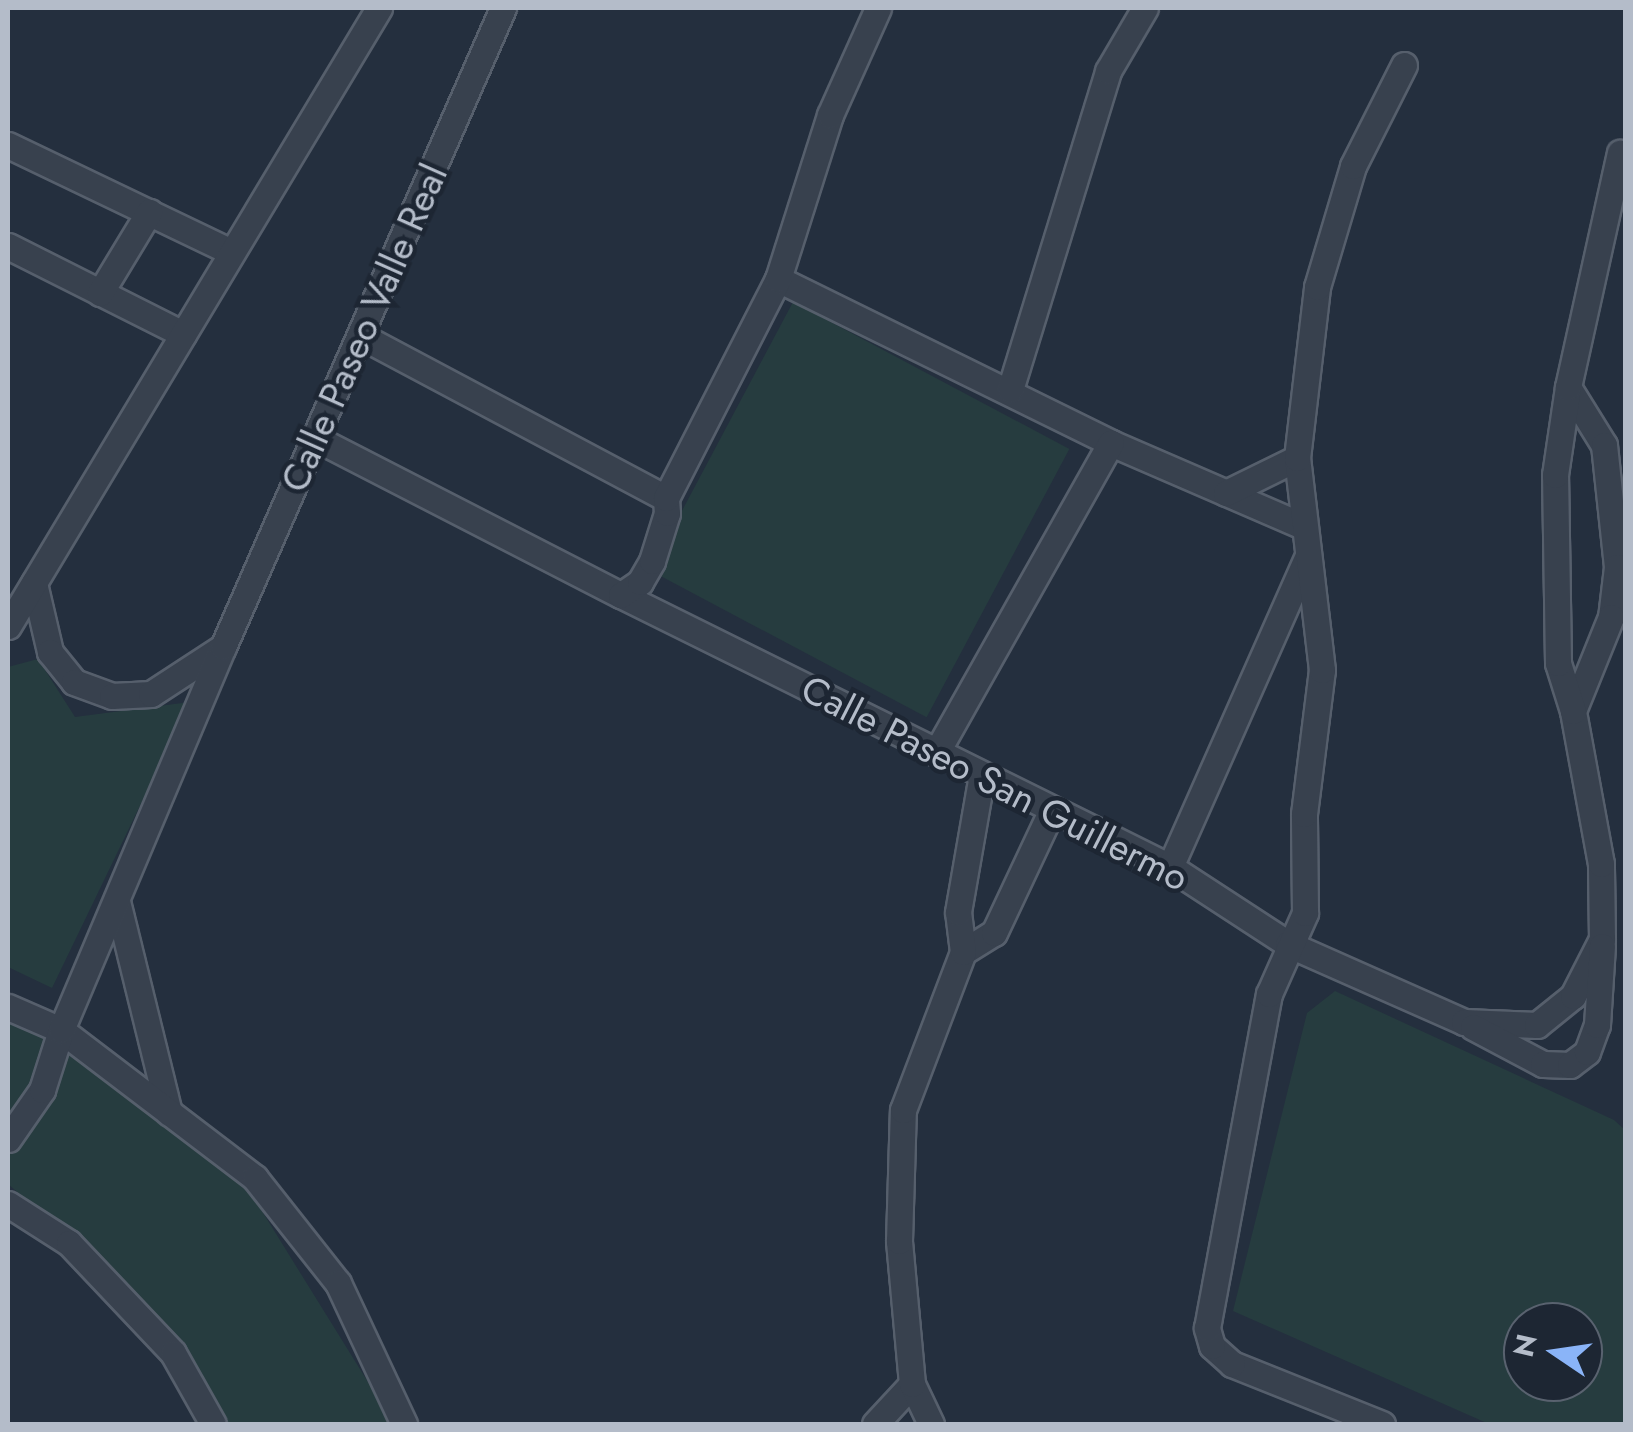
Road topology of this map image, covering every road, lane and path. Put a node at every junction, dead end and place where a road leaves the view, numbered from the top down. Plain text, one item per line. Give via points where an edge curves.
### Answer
1 (379, 8) edge
2 (503, 8) edge
3 (878, 8) edge
4 (1146, 8) edge
5 (1404, 65) dead end
6 (8, 144) edge
7 (1620, 154) dead end
8 (149, 212) junction
9 (8, 246) edge
10 (231, 252) junction
11 (778, 280) junction
12 (100, 292) junction
13 (183, 334) junction
14 (361, 336) junction
15 (1568, 387) junction
16 (1010, 390) junction
17 (317, 439) junction
18 (1110, 442) junction
19 (1297, 458) junction
20 (1226, 493) junction
21 (666, 498) junction
22 (1303, 526) junction
23 (1308, 555) junction
24 (34, 583) junction
25 (621, 595) junction
26 (8, 626) edge
27 (222, 648) junction
28 (1573, 711) junction
29 (936, 754) junction
30 (982, 776) junction
31 (1052, 810) junction
32 (1170, 867) junction
33 (118, 901) junction
34 (1602, 939) junction
35 (1288, 944) junction
36 (963, 952) junction
37 (8, 1006) edge
38 (1464, 1022) junction
39 (62, 1030) junction
40 (169, 1113) junction
41 (8, 1139) edge
42 (8, 1204) edge
43 (912, 1384) junction
44 (214, 1424) edge
45 (404, 1424) edge
46 (875, 1424) edge
47 (930, 1424) edge
48 (1382, 1424) edge

1 - 10 street
2 - 14 street, Calle Paseo Valle Real
3 - 11 street via 830,115
4 - 16 street via 1108,72
5 - 19 street via 1353,166 1318,288
6 - 8 street
7 - 15 street
8 - 10 street
8 - 12 street
9 - 12 street
10 - 13 street
11 - 16 street
11 - 21 street
12 - 13 street
13 - 24 street
14 - 17 street, Calle Paseo Valle Real
14 - 21 street
15 - 28 street via 1555,475 1555,623 1558,663
15 - 28 street via 1604,444 1616,566 1610,617
16 - 18 street
17 - 25 street, Calle Paseo San Guillermo
17 - 27 street, Calle Paseo Valle Real
18 - 20 street
18 - 29 street
19 - 20 street
19 - 22 street
20 - 22 street
21 - 25 street via 652,561 640,582
22 - 23 street
23 - 32 street
23 - 35 street via 1322,670 1304,814 1304,913
24 - 26 street
24 - 27 street via 50,652 74,682 112,696 151,694
25 - 29 street, Calle Paseo San Guillermo
27 - 33 street, Calle Paseo Valle Real
28 - 34 street via 1600,864
29 - 30 street, Calle Paseo San Guillermo
30 - 31 street, Calle Paseo San Guillermo
30 - 36 street via 958,912
31 - 32 street, Calle Paseo San Guillermo
31 - 36 street via 994,932
32 - 35 street, Calle Paseo San Guillermo
33 - 39 street, Calle Paseo Valle Real
33 - 40 street
34 - 38 street via 1573,996 1537,1025
34 - 38 street, Calle Paseo San Guillermo via 1597,1024 1586,1052 1570,1065 1543,1064
35 - 38 street, Calle Paseo San Guillermo
35 - 48 street via 1260,1030 1207,1328 1212,1346 1232,1364
36 - 43 street via 903,1110 898,1241
37 - 39 street
39 - 40 street
39 - 41 street, Calle Paseo Valle Real via 42,1090
40 - 45 street via 255,1178 338,1283
42 - 44 street via 69,1243 174,1352
43 - 46 street
43 - 47 street

